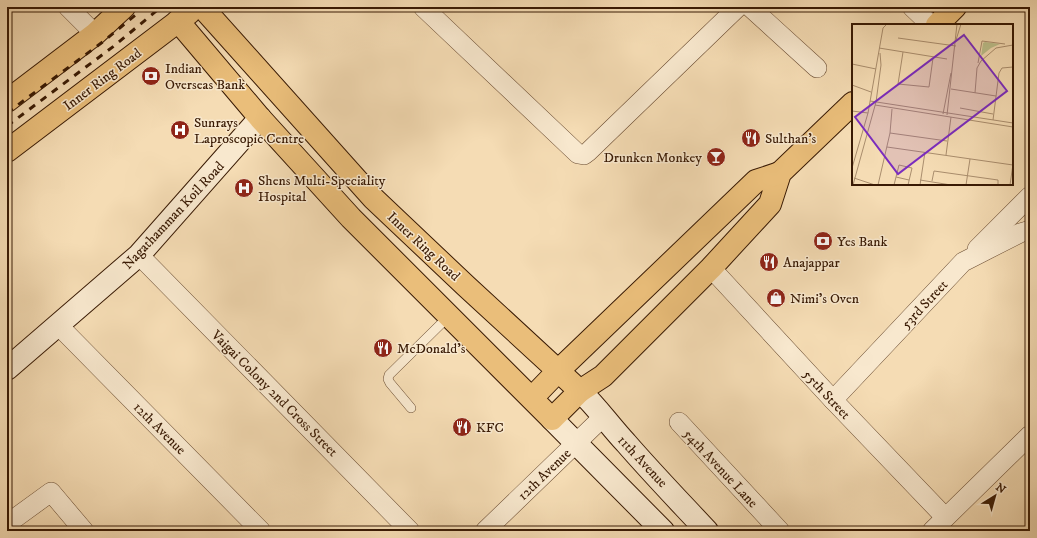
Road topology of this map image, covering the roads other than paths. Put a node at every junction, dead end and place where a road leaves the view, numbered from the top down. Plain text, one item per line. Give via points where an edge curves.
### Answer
1 (68, 7) edge
2 (124, 7) edge
3 (196, 7) edge
4 (202, 7) edge
5 (424, 7) edge
6 (738, 7) edge
7 (750, 7) edge
8 (912, 7) edge
9 (955, 7) edge
10 (178, 21) junction
11 (930, 24) edge
12 (938, 24) edge
13 (95, 34) junction
14 (817, 68) dead end
15 (7, 101) edge
16 (852, 104) edge
17 (260, 118) junction
18 (7, 151) edge
19 (780, 173) junction
20 (1030, 196) edge
21 (373, 198) junction
22 (351, 218) junction
23 (1030, 230) edge
24 (139, 256) junction
25 (963, 262) junction
26 (711, 268) junction
27 (449, 316) junction
28 (59, 326) junction
29 (7, 369) edge
30 (558, 370) junction
31 (603, 376) junction
32 (580, 390) junction
33 (532, 398) junction
34 (832, 400) junction
35 (411, 408) dead end
36 (599, 411) junction
37 (552, 419) junction
38 (679, 422) dead end
39 (1030, 435) edge
40 (576, 443) junction
41 (945, 517) junction
42 (7, 524) edge
43 (84, 531) edge
44 (261, 531) edge
45 (410, 531) edge
46 (486, 531) edge
47 (663, 531) edge
48 (707, 531) edge
49 (780, 531) edge
50 (932, 531) edge

1 - 13 street
2 - 13 main road
3 - 10 main road, Inner Ring Road
4 - 21 main road, Inner Ring Road
5 - 6 street via 578,154 584,155
7 - 14 street
8 - 11 street
9 - 12 main road
10 - 17 main road
10 - 18 main road, Inner Ring Road
13 - 15 main road
16 - 19 main road
17 - 22 main road
17 - 24 main road, Nagathamman Koil Road
19 - 26 main road via 770,204
19 - 30 main road via 756,181
20 - 25 street
21 - 22 main road
21 - 30 main road, Inner Ring Road
22 - 27 main road
23 - 25 street, 53rd Street via 1020,232
24 - 28 main road, Nagathamman Koil Road
24 - 45 street, Vaigai Colony 2nd Cross Street
25 - 34 street, 53rd Street
26 - 31 main road
26 - 34 street, 55th Street
27 - 33 main road
27 - 35 lane via 389,375 388,379
28 - 29 main road, Nagathamman Koil Road
28 - 44 street, 12th Avenue
30 - 32 main road, Inner Ring Road
30 - 33 main road
31 - 32 main road
31 - 36 main road via 598,386
32 - 36 main road, 11th Avenue
32 - 37 main road
33 - 37 main road
34 - 41 street, 55th Street
36 - 40 street, 12th Avenue
36 - 48 main road, 11th Avenue
37 - 40 main road
38 - 49 street, 54th Avenue Lane
39 - 41 street
40 - 46 street, 12th Avenue
40 - 47 main road
41 - 50 street
42 - 43 street via 50,492

